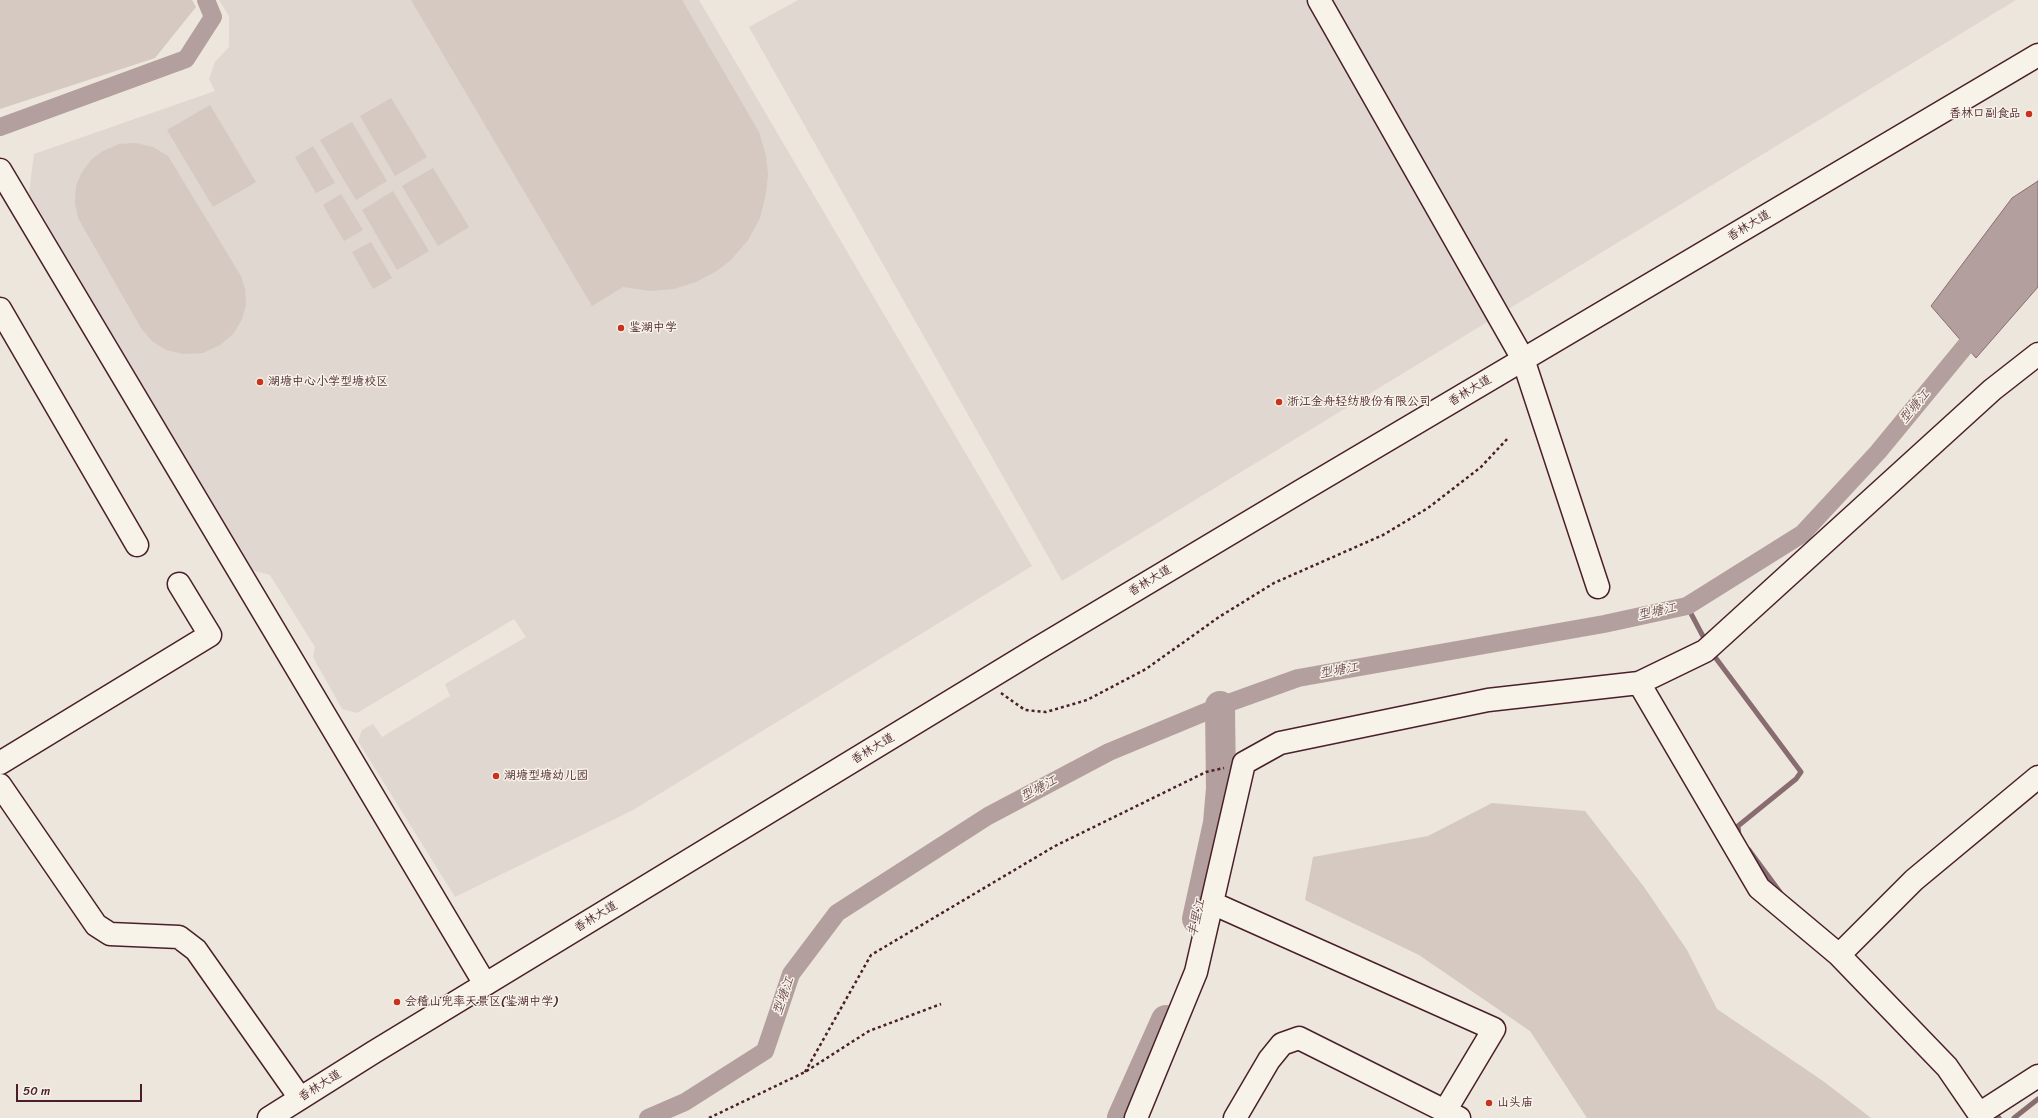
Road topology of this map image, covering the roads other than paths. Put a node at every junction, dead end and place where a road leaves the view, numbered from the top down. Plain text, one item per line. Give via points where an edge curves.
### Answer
1 (1319, 0) edge
2 (2038, 55) edge
3 (0, 170) edge
4 (0, 309) edge
5 (2038, 354) edge
6 (1523, 359) junction
7 (137, 545) dead end
8 (180, 584) dead end
9 (1598, 587) dead end
10 (1639, 683) junction
11 (0, 763) edge
12 (2038, 777) edge
13 (0, 785) edge
14 (1212, 903) junction
15 (1845, 950) junction
16 (485, 984) junction
17 (2038, 1076) edge
18 (300, 1098) junction
19 (1986, 1111) edge
20 (1452, 1114) edge
21 (269, 1118) edge
22 (1136, 1118) edge
23 (1235, 1118) edge

1 - 6 street
2 - 6 street, 香林大道
3 - 16 street
4 - 7 street
5 - 10 street via 1992,390 1708,649
6 - 9 street
6 - 16 street, 香林大道 via 984,681
8 - 11 street via 210,635
10 - 14 street via 1488,700 1280,743 1244,763
10 - 15 street via 1759,888
12 - 15 street via 1914,880
13 - 18 street via 96,925 110,934 180,937 196,950
14 - 20 street via 1494,1030
14 - 22 street via 1196,972
15 - 19 street
16 - 18 street, 香林大道
17 - 19 street
18 - 21 street, 香林大道
20 - 23 street via 1299,1038 1282,1044 1269,1060

